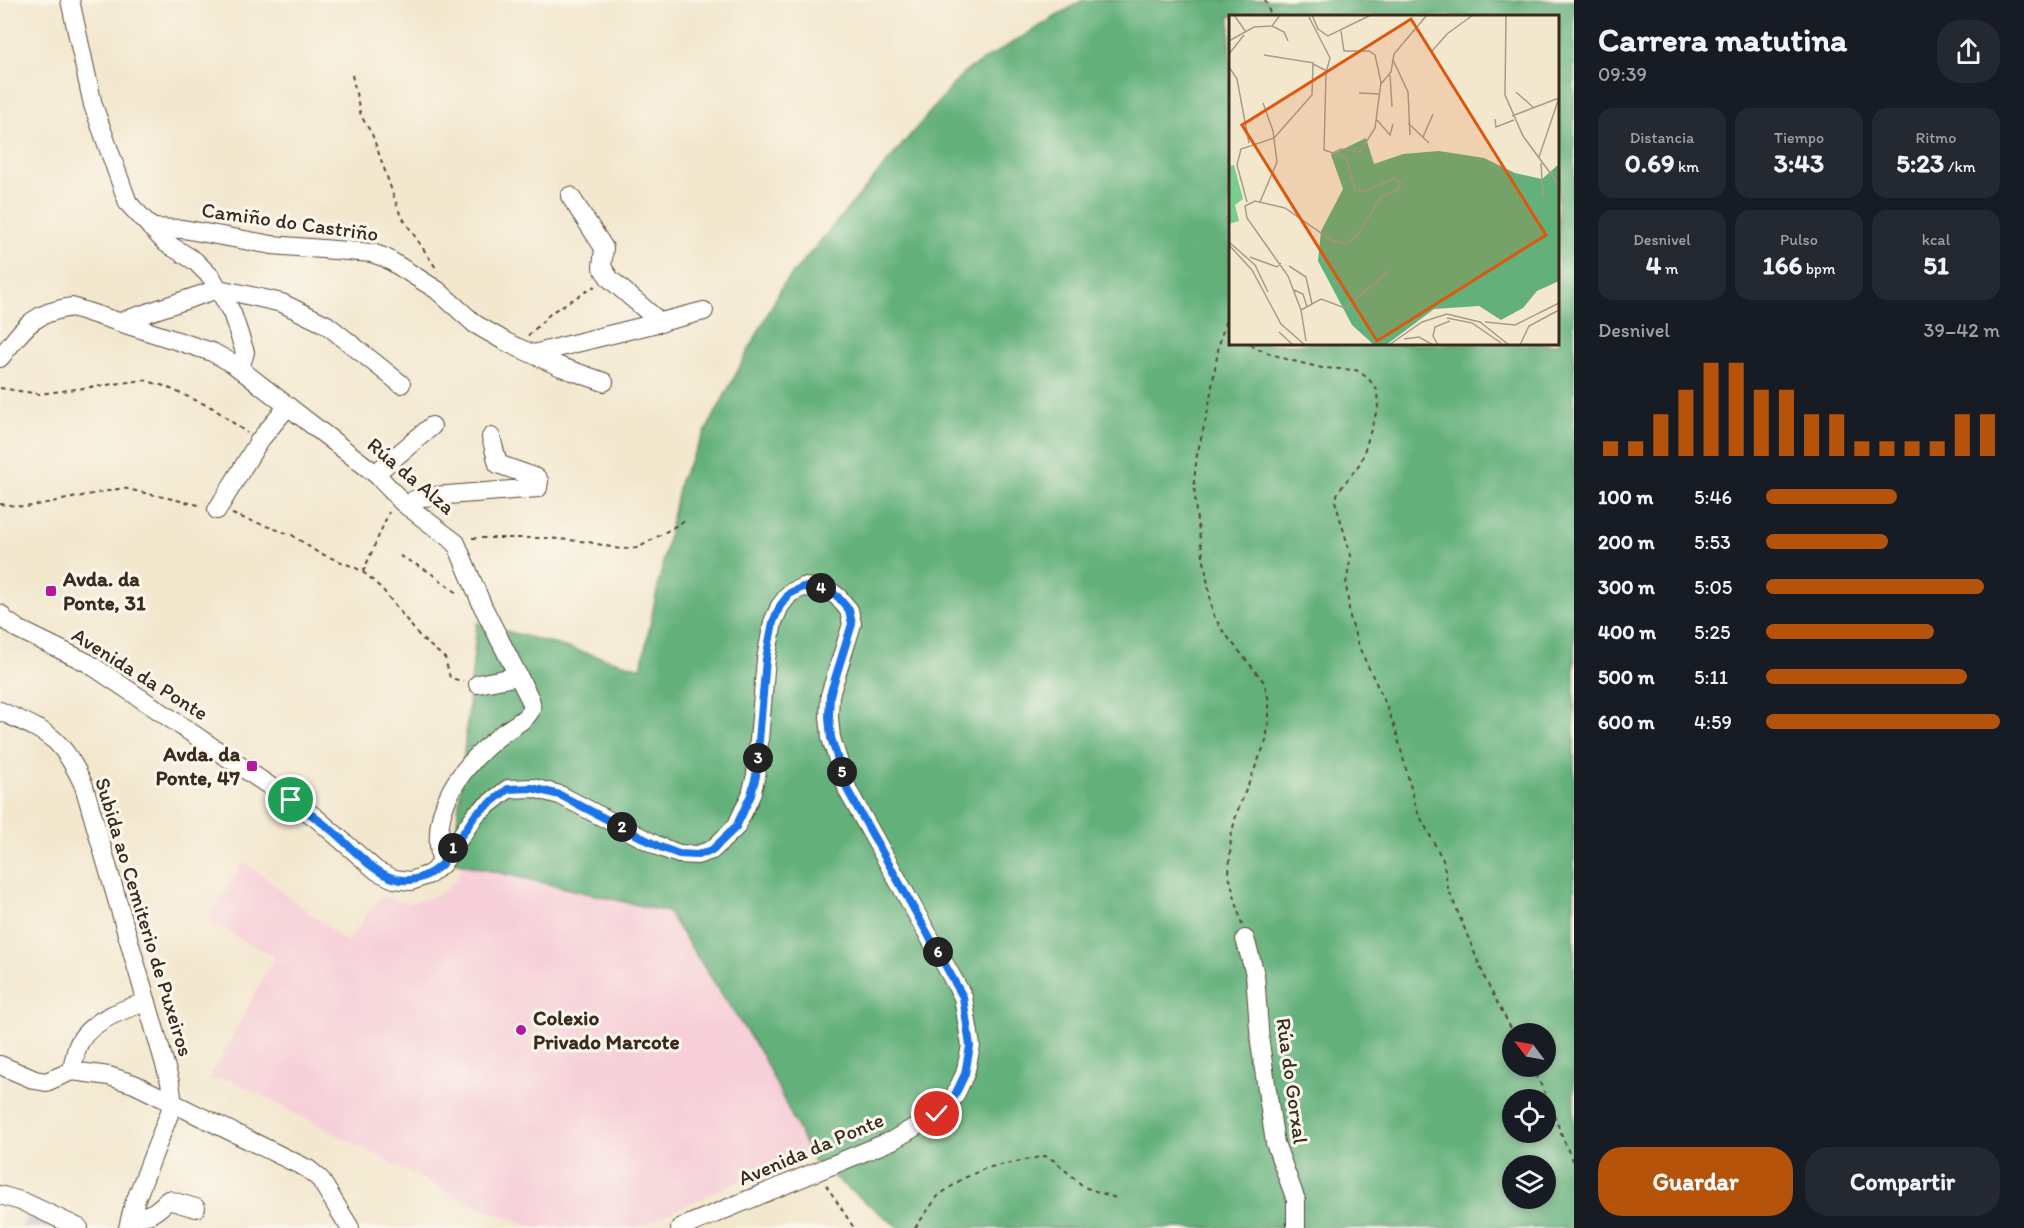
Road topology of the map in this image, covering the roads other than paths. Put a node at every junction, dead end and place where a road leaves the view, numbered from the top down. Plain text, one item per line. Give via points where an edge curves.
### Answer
1 (70, 0) edge
2 (570, 196) dead end
3 (151, 228) junction
4 (218, 289) junction
5 (704, 311) dead end
6 (120, 322) junction
7 (661, 323) junction
8 (526, 351) junction
9 (0, 358) edge
10 (240, 369) junction
11 (604, 382) dead end
12 (401, 384) dead end
13 (288, 406) junction
14 (432, 426) dead end
15 (491, 437) dead end
16 (377, 475) junction
17 (402, 501) junction
18 (217, 510) road end
19 (0, 615) edge
20 (517, 674) junction
21 (478, 684) road end
22 (0, 711) edge
23 (442, 864) junction
24 (1245, 939) road end
25 (147, 1002) junction
26 (0, 1065) edge
27 (72, 1071) junction
28 (173, 1104) junction
29 (0, 1195) edge
30 (196, 1208) dead end
31 (130, 1222) edge
32 (79, 1228) edge
33 (350, 1228) edge
34 (681, 1228) edge
35 (1296, 1228) edge

1 - 3 street via 93,105 111,159 128,203
2 - 7 street via 604,248 602,267 607,274
3 - 4 street via 195,261
3 - 8 street, Camiño do Castriño via 183,229 272,245 372,253 437,290 474,324
4 - 6 street
4 - 10 street via 232,314 244,352
4 - 12 street via 282,303 327,324
5 - 7 street
6 - 9 street, Rúa da Alza via 72,307 49,310 27,324
6 - 10 street, Rúa da Alza via 212,352
7 - 8 street
8 - 11 street, Camiño do Castriño
10 - 13 street, Rúa da Alza
13 - 16 street, Rúa da Alza
13 - 18 street via 259,441
14 - 16 street
15 - 17 street via 498,464 537,478 537,488
16 - 17 street, Rúa da Alza
17 - 20 street, Rúa da Alza via 456,543
19 - 23 street, Avenida da Ponte via 18,629 88,663 217,750 321,822 377,871 411,881
20 - 21 street
20 - 23 street, Rúa da Alza via 531,709 471,762 450,790 441,816 438,848
22 - 25 street, Subida ao Cemiterio de Puxeiros via 45,732 60,744 74,765 84,786
23 - 34 street, Avenida da Ponte via 476,814 508,789 532,788 560,795 679,854 697,855 712,850 736,827 751,795 766,659 780,606 790,593 803,587 827,589 849,610 852,624 830,695 831,738 848,791 963,997 970,1046 965,1074 954,1097 937,1114 893,1140
24 - 35 street, Rúa do Gorxal via 1255,974 1260,1043 1275,1143 1296,1200
25 - 27 street via 118,1012 92,1029 78,1046
25 - 28 street, Subida ao Cemiterio de Puxeiros
26 - 27 street via 46,1082
27 - 28 street via 134,1084
28 - 31 street
28 - 33 street via 308,1169 320,1179
29 - 32 street via 50,1212
30 - 31 street via 168,1200 146,1217

